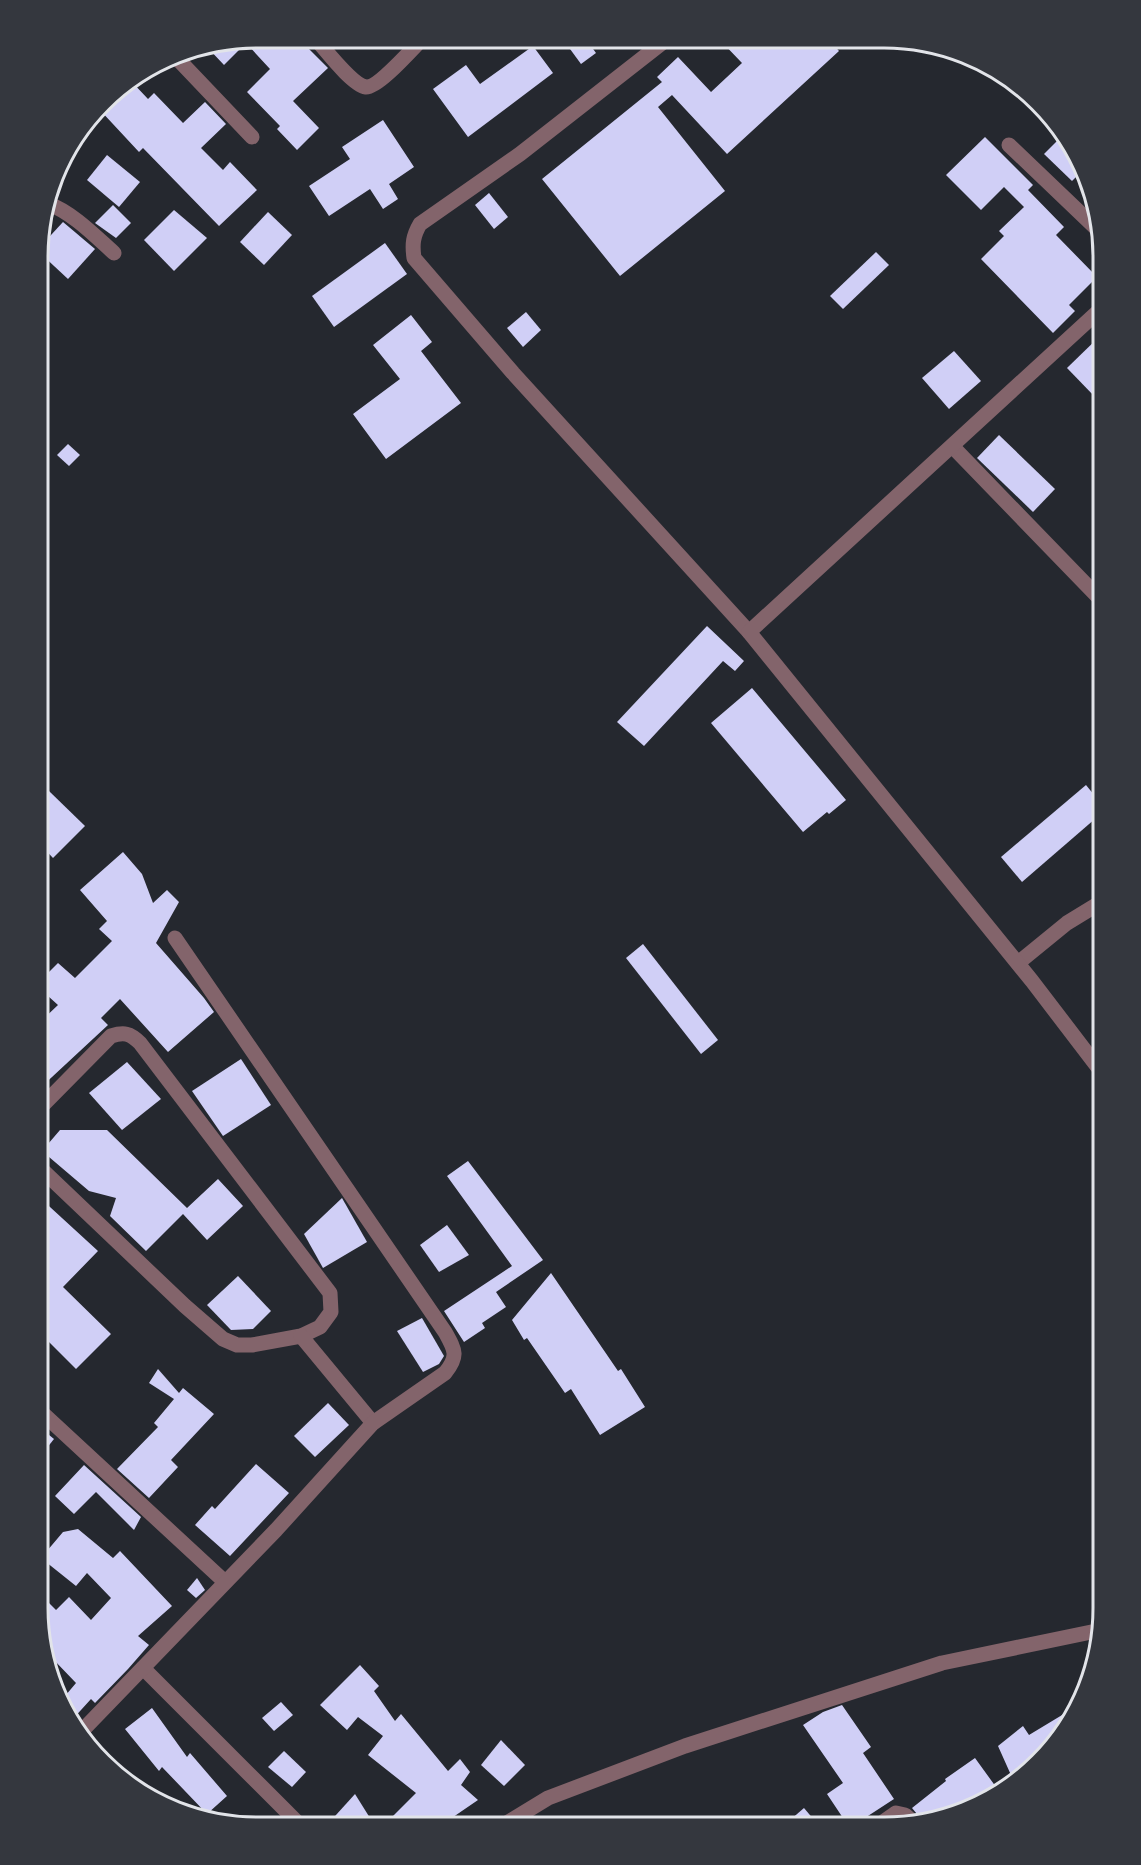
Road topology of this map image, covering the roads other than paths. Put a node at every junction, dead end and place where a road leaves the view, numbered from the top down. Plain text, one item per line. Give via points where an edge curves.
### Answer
1 (324, 48) edge
2 (413, 48) edge
3 (655, 48) edge
4 (181, 63) edge
5 (252, 137) dead end
6 (1009, 145) dead end
7 (54, 206) edge
8 (1090, 222) edge
9 (114, 253) dead end
10 (1093, 318) edge
11 (953, 447) junction
12 (1093, 592) edge
13 (749, 632) junction
14 (1093, 908) edge
15 (175, 938) dead end
16 (1017, 963) junction
17 (1093, 1061) edge
18 (48, 1100) edge
19 (48, 1176) edge
20 (301, 1336) junction
21 (48, 1417) edge
22 (373, 1423) junction
23 (225, 1582) junction
24 (1092, 1632) edge
25 (143, 1668) junction
26 (85, 1726) edge
27 (905, 1815) edge
28 (891, 1816) edge
29 (292, 1817) edge
30 (517, 1817) edge

1 - 2 street via 364,87 381,80
3 - 13 street via 520,154 420,224 412,243 414,258
4 - 5 street
6 - 8 street
7 - 9 street
10 - 11 street
11 - 12 street
11 - 13 street
13 - 16 street
14 - 16 street via 1067,922
15 - 22 street via 453,1346 453,1363 445,1373
16 - 17 street
18 - 20 street via 111,1036 130,1034 140,1043 330,1293 331,1312 320,1327
19 - 20 street via 224,1339 237,1345 252,1345
20 - 22 street
21 - 23 street
22 - 23 street
23 - 25 street
24 - 30 street via 942,1663 685,1746 548,1798
25 - 26 street
25 - 29 street
27 - 28 street via 896,1813

